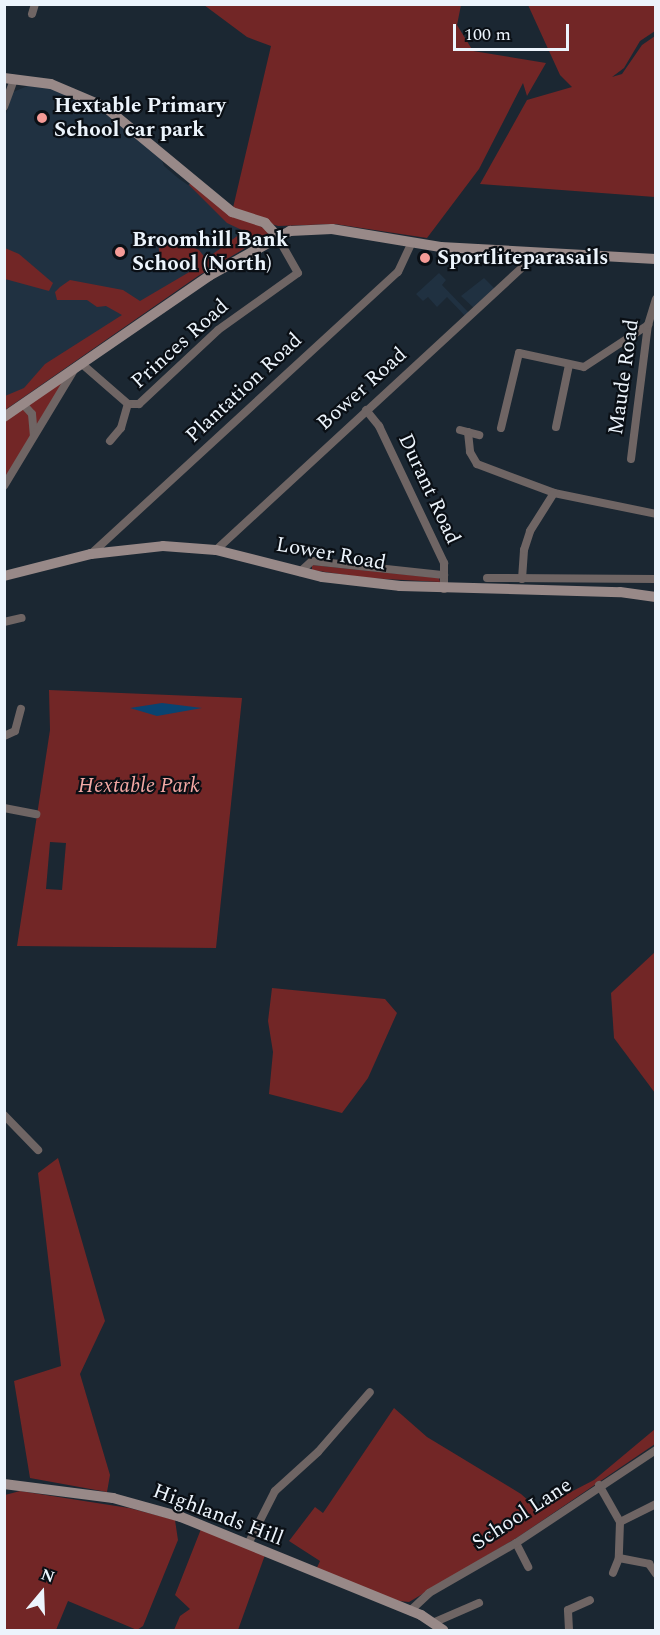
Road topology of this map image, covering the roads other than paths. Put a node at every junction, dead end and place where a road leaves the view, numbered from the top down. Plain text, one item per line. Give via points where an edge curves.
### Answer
1 (35, 4) edge
2 (32, 14) dead end
3 (9, 78) edge
4 (4, 107) edge
5 (277, 236) junction
6 (412, 242) junction
7 (528, 253) junction
8 (656, 259) edge
9 (656, 299) edge
10 (648, 325) junction
11 (569, 365) junction
12 (79, 367) junction
13 (22, 404) junction
14 (128, 404) junction
15 (366, 410) junction
16 (4, 417) edge
17 (556, 427) dead end
18 (501, 428) dead end
19 (34, 435) junction
20 (479, 435) dead end
21 (110, 441) dead end
22 (631, 459) dead end
23 (4, 486) edge
24 (554, 494) junction
25 (656, 514) edge
26 (216, 550) junction
27 (91, 554) junction
28 (300, 572) junction
29 (4, 576) edge
30 (444, 576) junction
31 (487, 578) dead end
32 (522, 579) junction
33 (656, 579) edge
34 (444, 589) junction
35 (656, 597) edge
36 (22, 618) dead end
37 (4, 621) edge
38 (21, 709) dead end
39 (4, 736) edge
40 (4, 808) edge
41 (36, 814) dead end
42 (4, 1115) edge
43 (38, 1150) dead end
44 (370, 1392) dead end
45 (656, 1450) edge
46 (4, 1484) edge
47 (599, 1485) junction
48 (656, 1504) edge
49 (620, 1522) junction
50 (516, 1543) junction
51 (248, 1544) junction
52 (619, 1558) junction
53 (528, 1567) dead end
54 (613, 1573) dead end
55 (656, 1574) edge
56 (590, 1600) dead end
57 (479, 1603) dead end
58 (410, 1611) junction
59 (439, 1627) edge
60 (570, 1630) edge

1 - 2 street
3 - 4 street
3 - 5 street via 51,84 105,107 232,212 265,223
5 - 6 street via 306,229 332,229
5 - 12 street via 209,276
5 - 14 street, Princes Road via 298,273 218,330 139,404
6 - 7 street
6 - 27 street, Plantation Road via 398,272
7 - 8 street
7 - 15 street, Bower Road via 524,266
9 - 10 street, Maude Road
10 - 11 street via 584,366
10 - 22 street, Maude Road
11 - 17 street
11 - 18 street via 519,352
12 - 13 street
12 - 14 street, Princes Road
12 - 19 street
13 - 16 street
13 - 19 street via 32,414
14 - 21 street via 121,428
15 - 26 street, Bower Road
15 - 30 street, Durant Road via 378,426 444,563
19 - 23 street
20 - 24 street via 464,431 477,464
24 - 25 street
24 - 32 street via 530,531
26 - 27 street, Lower Road via 163,546
26 - 28 street, Lower Road
27 - 29 street, Lower Road
28 - 30 street via 312,561
28 - 34 street, Lower Road
30 - 34 street, Durant Road
31 - 32 street
32 - 33 street
34 - 35 street, Lower Road via 620,592
36 - 37 street
38 - 39 street via 15,731
40 - 41 street
42 - 43 street
44 - 51 street via 318,1452 274,1491
45 - 47 street, School Lane
46 - 51 street, Highlands Hill via 113,1498 181,1517
47 - 49 street
47 - 50 street, School Lane
48 - 49 street
49 - 52 street
50 - 53 street
50 - 58 street, School Lane via 429,1593
51 - 58 street, Highlands Hill
52 - 54 street
52 - 55 street via 649,1564
56 - 60 street via 568,1610
57 - 59 street
58 - 59 street, Highlands Hill

